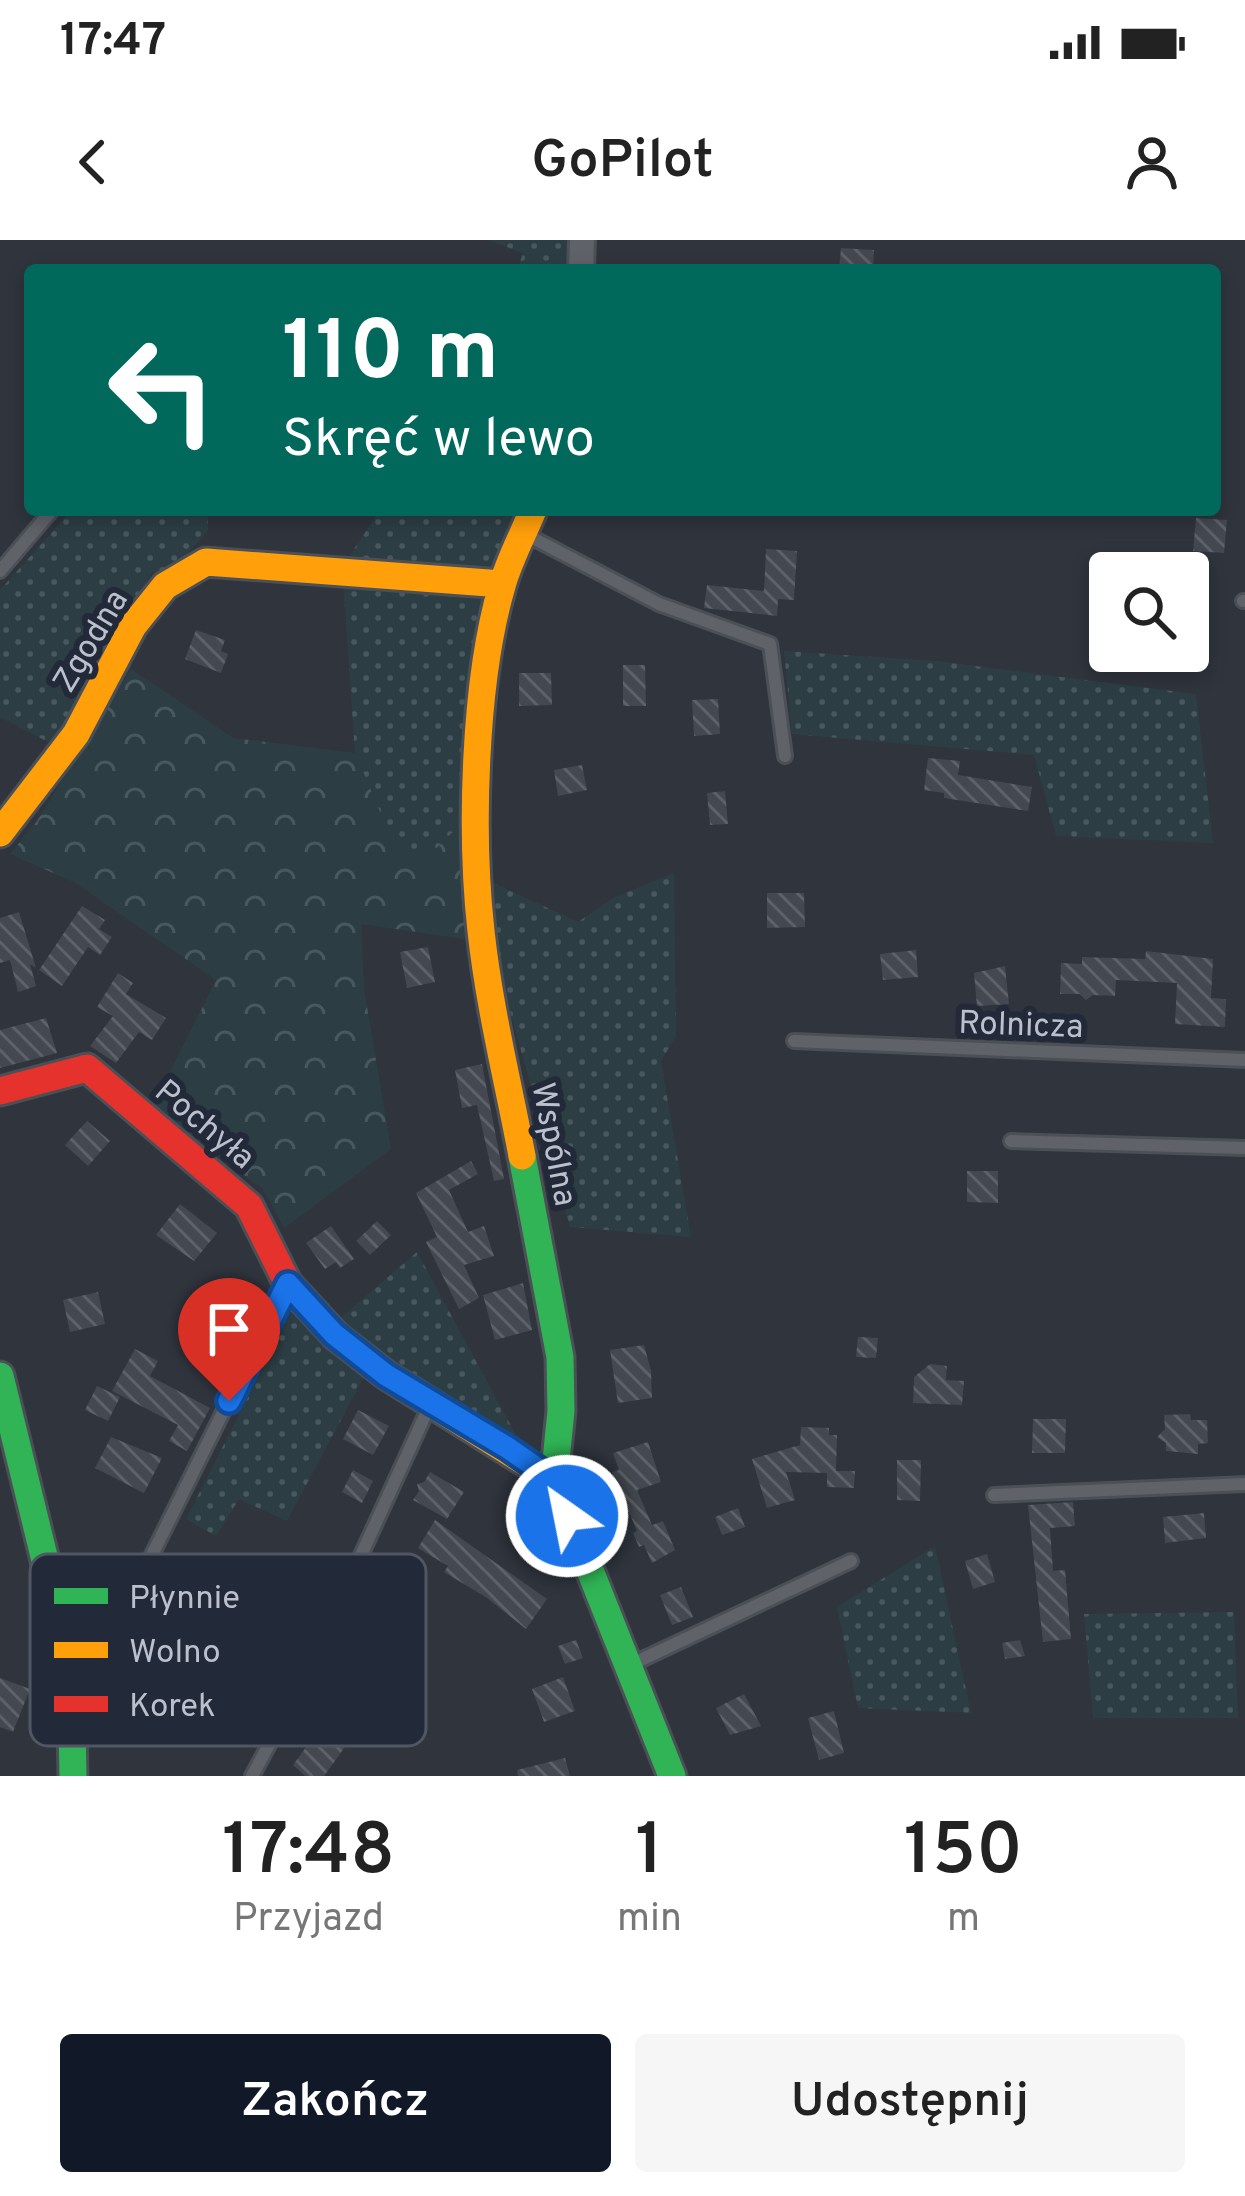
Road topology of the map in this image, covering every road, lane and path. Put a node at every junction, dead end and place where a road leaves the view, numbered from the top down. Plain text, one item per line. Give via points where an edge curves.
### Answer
1 (47, 516) edge
2 (529, 522) edge
3 (0, 572) edge
4 (502, 584) junction
5 (785, 756) dead end
6 (0, 833) edge
7 (794, 1040) dead end
8 (1245, 1060) edge
9 (0, 1091) edge
10 (1011, 1141) dead end
11 (1245, 1148) edge
12 (288, 1284) junction
13 (0, 1376) edge
14 (432, 1400) junction
15 (554, 1480) junction
16 (1245, 1484) edge
17 (994, 1496) dead end
18 (43, 1554) edge
19 (153, 1554) edge
20 (362, 1554) edge
21 (851, 1561) dead end
22 (627, 1666) junction
23 (72, 1746) edge
24 (268, 1746) edge
25 (73, 1776) edge
26 (252, 1776) edge
27 (672, 1776) edge

1 - 3 lane
2 - 4 street, Wspólna
2 - 5 lane via 659,604 770,644
4 - 6 street, Zgodna via 206,562 165,586 134,626 76,734
4 - 15 street, Wspólna via 483,687 475,860 481,935 560,1357
7 - 8 lane, Rolnicza
9 - 12 street, Pochyła via 87,1068 249,1206
10 - 11 lane
12 - 14 street, Pochyła via 334,1334
12 - 19 lane
13 - 18 street
14 - 15 street, Pochyła
14 - 20 lane
15 - 22 street, Wspólna
16 - 17 lane
21 - 22 lane
22 - 27 street, Wspólna
23 - 25 street
24 - 26 lane

